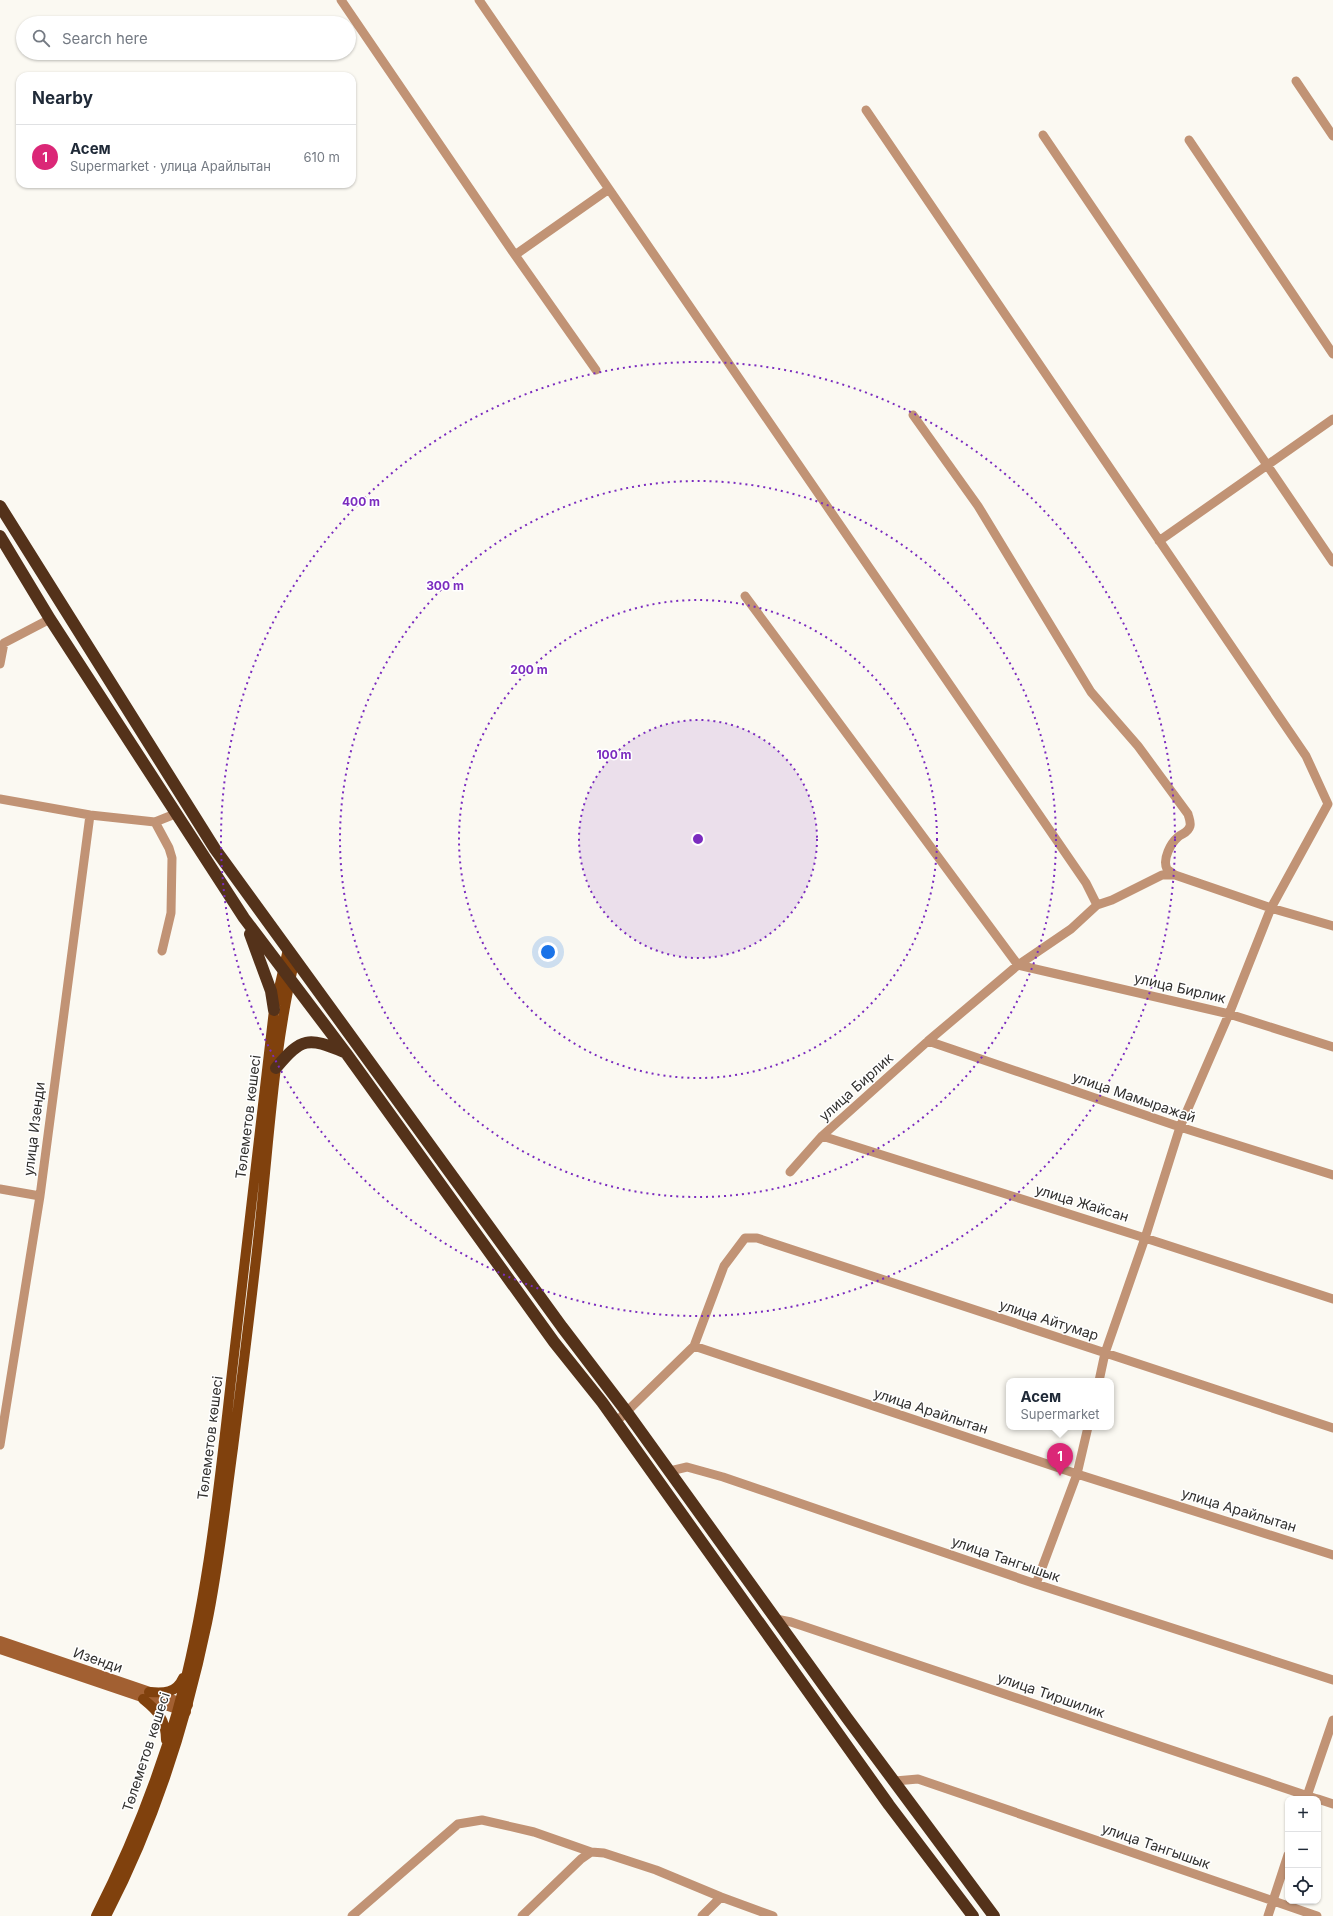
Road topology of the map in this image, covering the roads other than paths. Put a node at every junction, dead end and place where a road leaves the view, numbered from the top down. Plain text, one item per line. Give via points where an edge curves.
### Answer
1 (341, 0) edge
2 (480, 0) edge
3 (352, 16) edge
4 (356, 22) edge
5 (1296, 81) dead end
6 (866, 110) dead end
7 (1043, 135) dead end
8 (1333, 136) edge
9 (1189, 140) dead end
10 (609, 189) junction
11 (515, 255) junction
12 (1333, 354) edge
13 (596, 370) dead end
14 (913, 415) dead end
15 (1333, 419) edge
16 (1267, 464) junction
17 (0, 506) edge
18 (0, 536) edge
19 (1159, 541) junction
20 (1333, 562) edge
21 (745, 596) dead end
22 (50, 619) junction
23 (0, 664) edge
24 (0, 800) edge
25 (1330, 805) edge
26 (175, 814) junction
27 (90, 815) junction
28 (155, 822) junction
29 (1175, 875) junction
30 (1097, 905) junction
31 (1271, 908) junction
32 (244, 918) junction
33 (1333, 926) edge
34 (288, 949) junction
35 (162, 951) dead end
36 (295, 959) junction
37 (1018, 965) junction
38 (286, 974) junction
39 (274, 1010) junction
40 (1229, 1014) junction
41 (928, 1041) junction
42 (1333, 1047) edge
43 (346, 1053) junction
44 (276, 1068) junction
45 (1180, 1127) junction
46 (822, 1136) junction
47 (790, 1172) dead end
48 (1333, 1175) edge
49 (0, 1190) edge
50 (40, 1196) junction
51 (1145, 1238) junction
52 (1333, 1299) edge
53 (694, 1346) junction
54 (1105, 1353) junction
55 (1100, 1378) edge
56 (626, 1411) junction
57 (616, 1422) junction
58 (1333, 1428) edge
59 (1087, 1430) edge
60 (0, 1445) edge
61 (670, 1471) junction
62 (1077, 1474) junction
63 (1333, 1555) edge
64 (1036, 1584) junction
65 (776, 1619) junction
66 (0, 1641) edge
67 (0, 1649) edge
68 (188, 1665) junction
69 (1333, 1680) edge
70 (146, 1695) junction
71 (182, 1707) junction
72 (1333, 1720) edge
73 (167, 1746) junction
74 (895, 1782) junction
75 (1303, 1796) edge
76 (1306, 1796) edge
77 (1321, 1800) edge
78 (1333, 1804) edge
79 (591, 1852) junction
80 (1285, 1864) edge
81 (721, 1897) junction
82 (1273, 1901) junction
83 (96, 1916) edge
84 (106, 1916) edge
85 (352, 1916) edge
86 (522, 1916) edge
87 (702, 1916) edge
88 (773, 1916) edge
89 (973, 1916) edge
90 (994, 1916) edge
91 (1268, 1916) edge
92 (1317, 1916) edge

1 - 3 street
2 - 10 street
4 - 11 street
5 - 8 street
6 - 19 street
7 - 16 street
9 - 12 street
10 - 11 street
10 - 30 street via 1086,883
11 - 13 street
14 - 29 street via 978,506 1091,692 1138,746 1188,814 1190,828 1178,837 1170,848 1165,862
15 - 16 street
16 - 19 street
16 - 20 street
17 - 34 highway via 215,849
18 - 22 highway
19 - 25 street via 1306,756
21 - 37 street
22 - 23 street via 4,644
22 - 26 highway
24 - 27 street
25 - 31 street
26 - 28 street
26 - 32 highway
27 - 28 street
27 - 50 street, улица Изенди
28 - 35 street via 172,858 171,913
29 - 30 street via 1162,875
29 - 31 street
30 - 37 street, улица Бирлик via 1071,930
31 - 33 street
31 - 40 street
32 - 38 highway
32 - 39 highway via 265,972
34 - 36 highway
34 - 38 main road, Төлеметов көшесі
36 - 38 main road, Төлеметов көшесі
36 - 56 highway via 562,1327
37 - 40 street, улица Бирлик
37 - 41 street, улица Бирлик
38 - 39 main road, Төлеметов көшесі
38 - 43 highway
38 - 44 main road, Төлеметов көшесі
39 - 68 main road, Төлеметов көшесі via 222,1462
40 - 42 street, улица Бирлик
40 - 45 street
41 - 45 street, улица Мамыражай
41 - 46 street, улица Бирлик
43 - 44 highway via 322,1043 301,1043 293,1048
43 - 57 highway via 554,1342
44 - 71 main road, Төлеметов көшесі via 253,1292 219,1553 207,1622
45 - 48 street, улица Мамыражай
45 - 51 street
46 - 47 street, улица Бирлик
46 - 51 street, улица Жайсан
49 - 50 street
50 - 60 street, улица Изенди
51 - 52 street, улица Жайсан
51 - 54 street
53 - 54 street, улица Айтумар via 724,1266 745,1238 757,1238
53 - 56 street
53 - 62 street, улица Арайлытан
54 - 55 street
54 - 58 street, улица Айтумар
56 - 57 street
56 - 61 highway
57 - 89 highway via 890,1805
59 - 62 street
61 - 64 street, улица Тангышык via 687,1467 723,1476
61 - 65 highway
62 - 63 street, улица Арайлытан
62 - 64 street
64 - 69 street, улица Тангышык
65 - 74 highway
65 - 75 street, улица Тиршилик
66 - 70 street, Изенди
67 - 70 street, Изенди
68 - 70 main road via 178,1687 172,1691
68 - 71 main road, Төлеметов көшесі
70 - 71 street, Изенди
70 - 73 main road via 162,1718
71 - 73 main road, Төлеметов көшесі
71 - 84 main road, Төлеметов көшесі via 160,1793
72 - 76 street
73 - 83 main road, Төлеметов көшесі via 134,1832
74 - 82 street, улица Тангышык via 918,1779
74 - 90 highway
77 - 78 street, улица Тиршилик
79 - 81 street via 604,1853 656,1870
79 - 85 street via 534,1832 482,1820 458,1824
79 - 86 street
80 - 82 street
81 - 87 street
81 - 88 street
82 - 91 street
82 - 92 street, улица Тангышык

